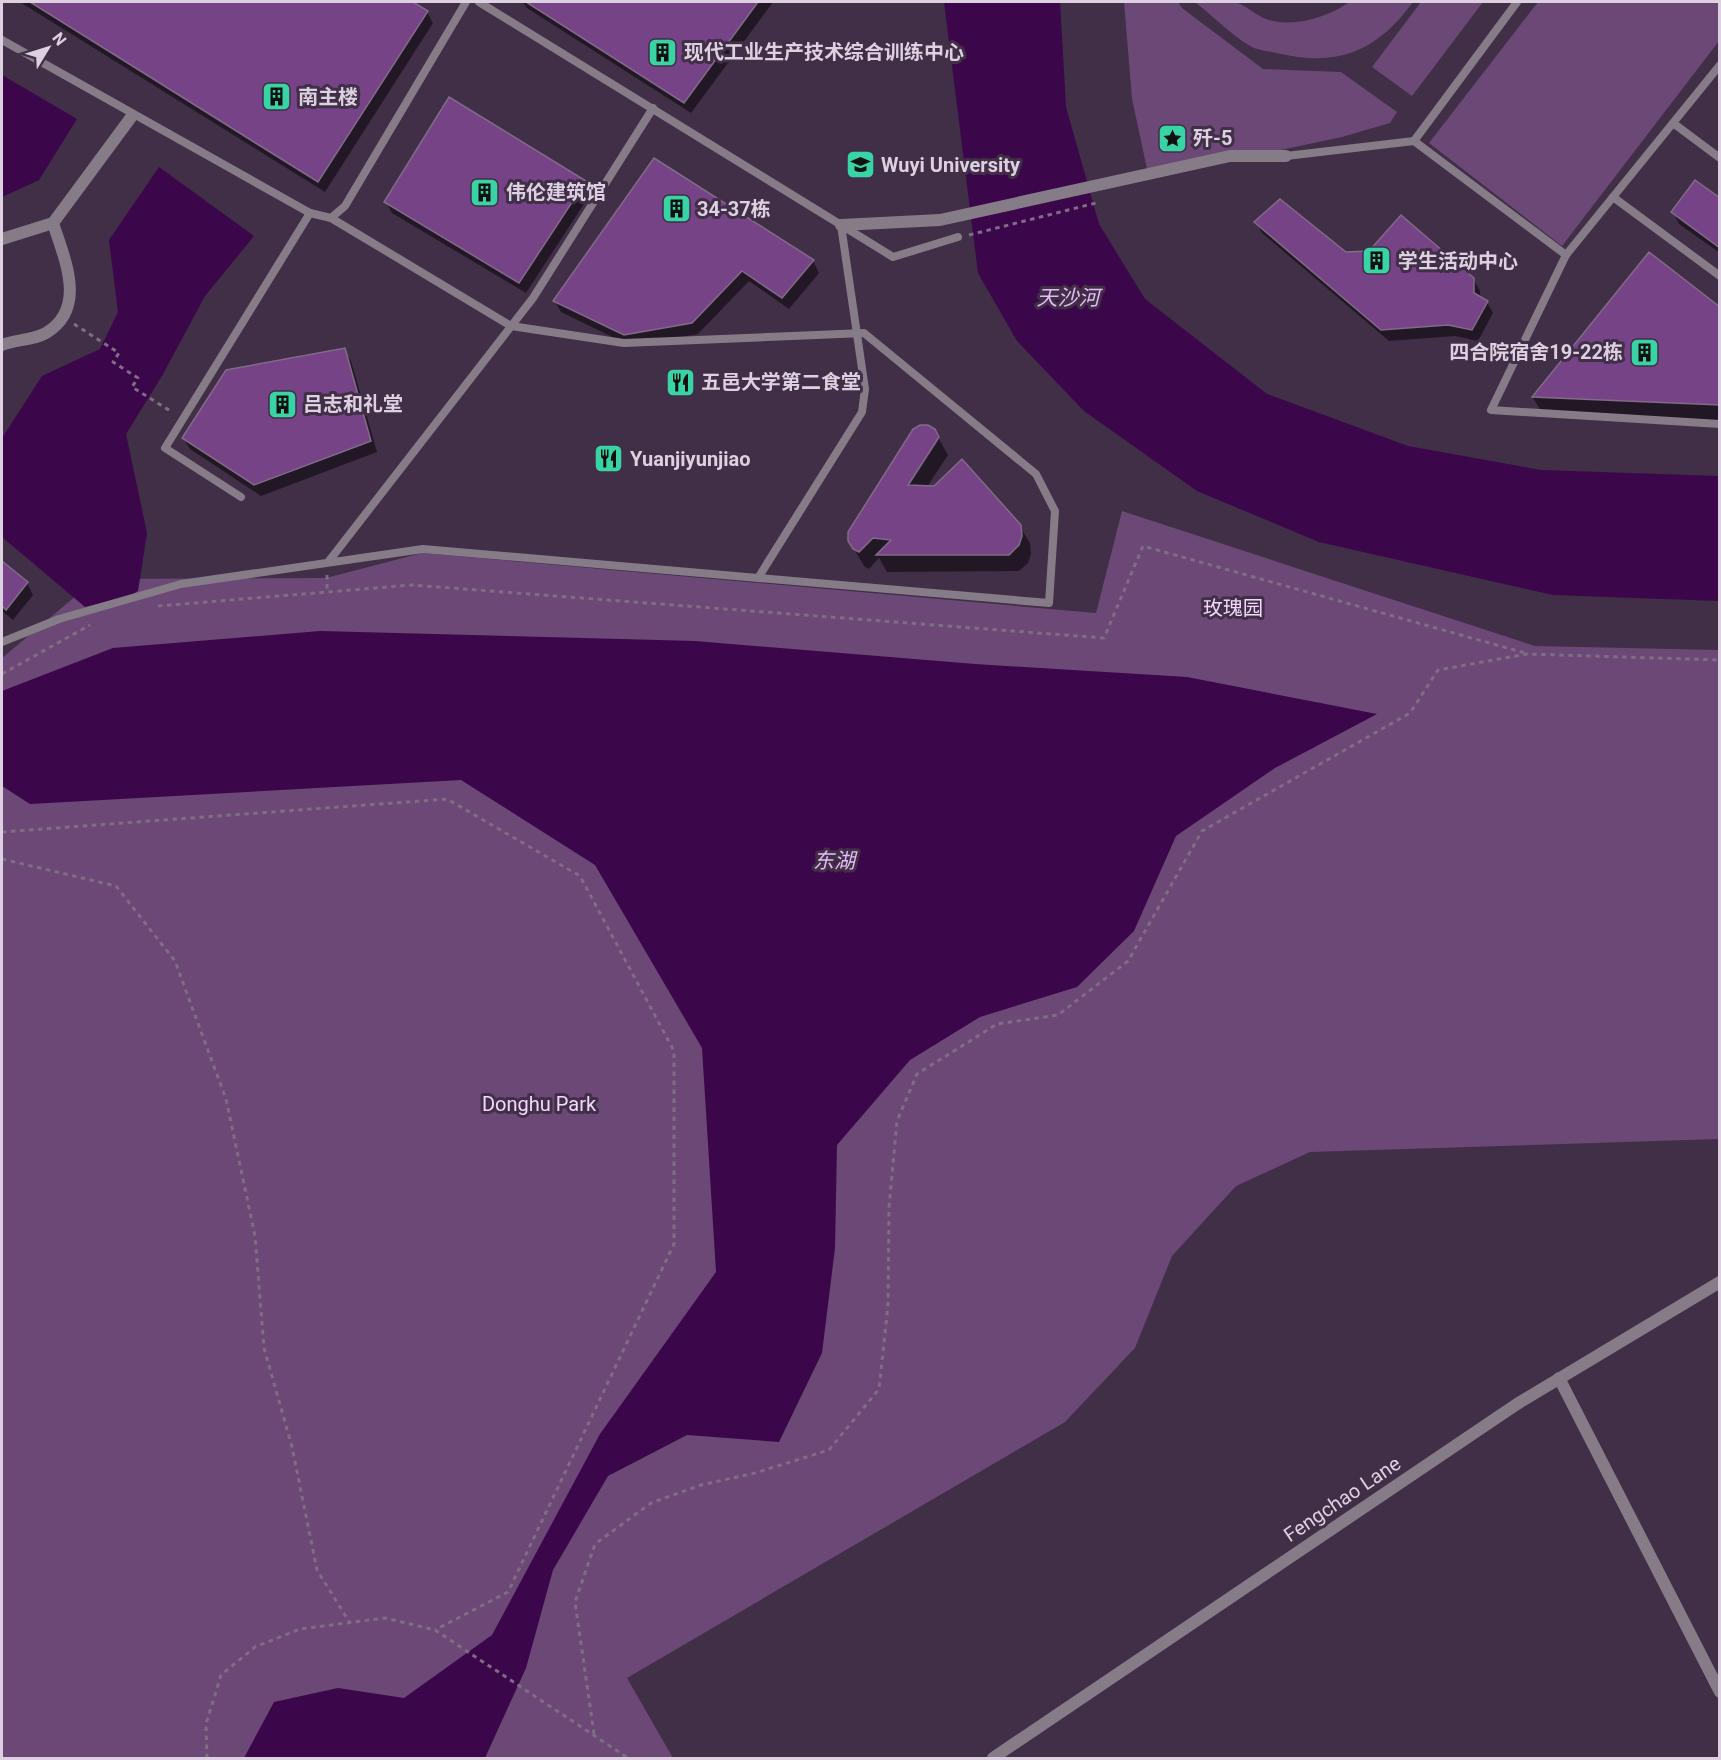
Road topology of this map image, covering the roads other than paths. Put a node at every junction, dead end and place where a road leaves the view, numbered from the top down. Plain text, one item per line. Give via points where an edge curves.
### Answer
1 (466, 2) edge
2 (479, 2) edge
3 (1517, 2) edge
4 (2, 40) edge
5 (1718, 68) edge
6 (653, 108) junction
7 (132, 116) junction
8 (1673, 123) junction
9 (1414, 141) junction
10 (1286, 156) joint
11 (1719, 158) edge
12 (1613, 197) junction
13 (309, 213) junction
14 (331, 218) junction
15 (53, 223) junction
16 (842, 225) junction
17 (958, 237) road end
18 (2, 239) edge
19 (1566, 255) junction
20 (1719, 276) edge
21 (511, 326) junction
22 (857, 333) junction
23 (2, 345) edge
24 (1719, 424) edge
25 (241, 497) dead end
26 (329, 561) junction
27 (758, 578) junction
28 (2, 642) edge
29 (1719, 1282) edge
30 (1559, 1378) junction
31 (1719, 1692) edge
32 (993, 1758) edge

1 - 14 lane via 345,206
2 - 6 lane
3 - 9 lane
4 - 7 lane
5 - 8 lane
6 - 16 lane
6 - 21 lane via 533,298
7 - 13 lane
7 - 15 street
8 - 11 lane
8 - 12 lane
9 - 10 lane
9 - 19 lane
10 - 16 street via 1230,156 940,220
12 - 19 lane
12 - 20 lane
13 - 14 lane
13 - 25 lane via 165,448
14 - 21 lane
15 - 18 street
15 - 23 street via 72,280 70,298 62,317 48,332 31,340
16 - 17 lane via 893,257
16 - 22 lane
19 - 24 lane via 1491,410
21 - 22 lane via 624,343
21 - 26 lane
22 - 27 lane via 865,388 862,412
22 - 27 lane via 864,333 1036,474 1055,511 1049,603
26 - 27 lane via 423,549
26 - 28 lane via 181,584 59,619
29 - 30 street, Fengchao Lane
30 - 31 street
30 - 32 street, Fengchao Lane

